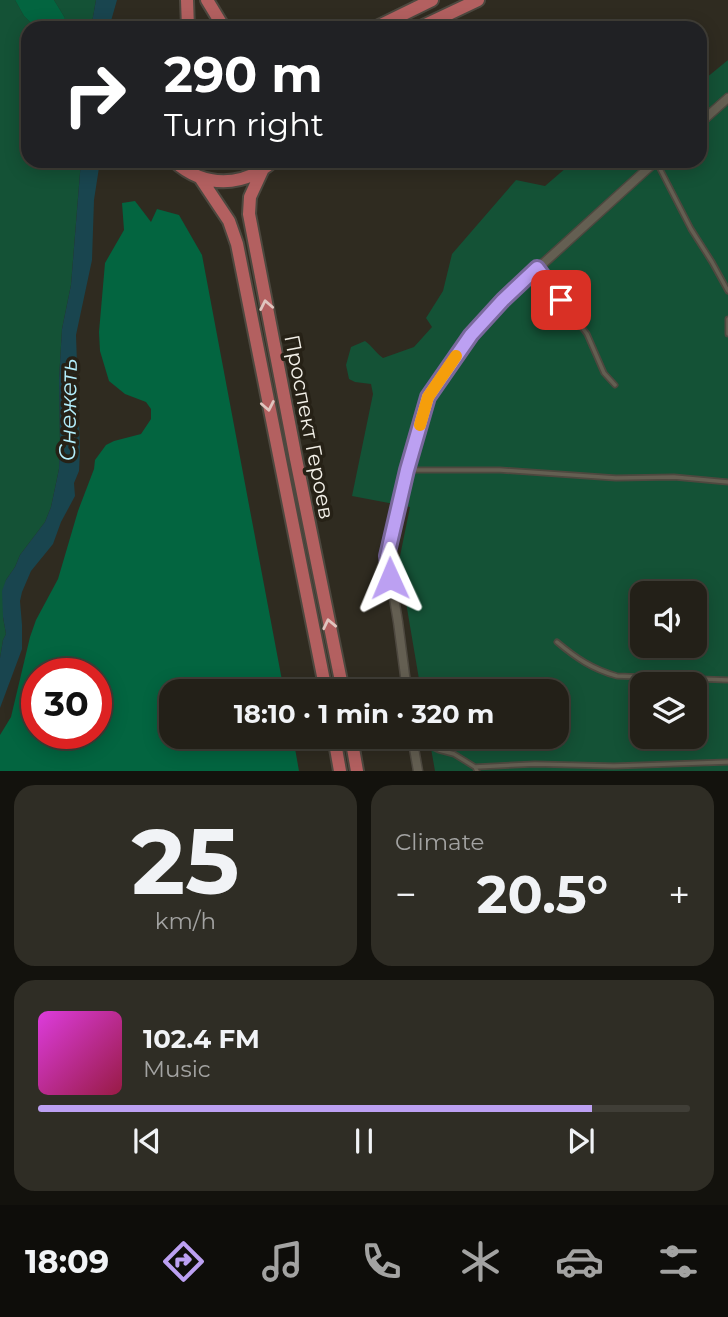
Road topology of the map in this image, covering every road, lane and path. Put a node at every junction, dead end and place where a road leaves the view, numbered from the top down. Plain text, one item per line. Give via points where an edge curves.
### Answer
1 (187, 0) edge
2 (207, 0) edge
3 (432, 0) edge
4 (478, 0) edge
5 (188, 21) edge
6 (220, 21) edge
7 (389, 21) edge
8 (434, 21) edge
9 (728, 98) edge
10 (707, 117) edge
11 (182, 168) edge
12 (265, 168) edge
13 (648, 168) edge
14 (660, 168) edge
15 (262, 171) junction
16 (201, 178) junction
17 (537, 268) junction
18 (728, 291) edge
19 (728, 319) edge
20 (728, 334) edge
21 (615, 385) dead end
22 (407, 470) junction
23 (728, 482) edge
24 (557, 642) dead end
25 (324, 679) edge
26 (341, 679) edge
27 (405, 679) edge
28 (728, 680) edge
29 (336, 749) edge
30 (353, 749) edge
31 (414, 749) edge
32 (437, 749) edge
33 (728, 762) edge
34 (476, 769) edge
35 (340, 771) edge
36 (357, 771) edge
37 (418, 771) edge

1 - 5 main road
2 - 6 main road
3 - 7 main road
4 - 8 main road
9 - 10 street
11 - 16 main road, Проспект Героев
12 - 15 main road, Проспект Героев
13 - 17 street
14 - 18 lane
15 - 16 main road, Проспект Героев via 243,180
26 -> 15 main road, Проспект Героев via 249,214 250,197
16 -> 25 main road, Проспект Героев via 229,222 237,244
17 - 21 lane via 587,334 604,373
17 - 22 street via 471,335 428,397
19 - 20 lane
22 - 23 lane
22 - 27 street via 387,556
24 - 28 lane via 583,662 617,676
29 - 35 main road
30 - 36 main road
31 - 37 street
32 - 34 lane
33 - 34 lane

